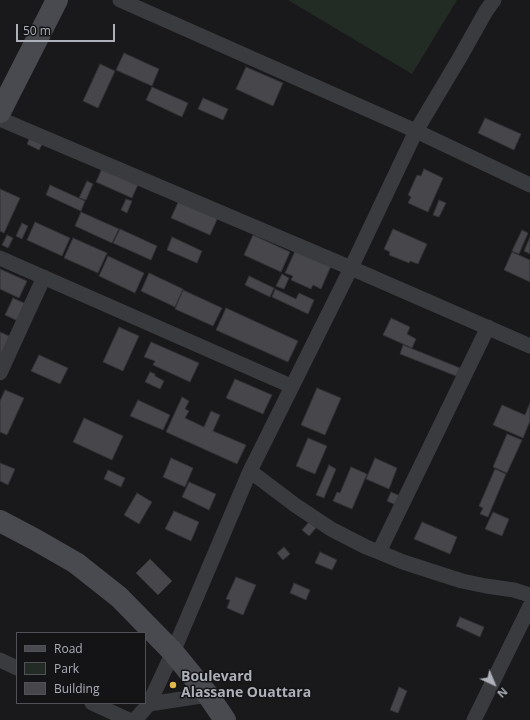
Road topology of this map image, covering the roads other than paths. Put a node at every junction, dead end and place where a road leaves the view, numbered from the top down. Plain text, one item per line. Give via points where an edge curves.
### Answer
1 (57, 0) edge
2 (120, 0) edge
3 (494, 0) edge
4 (0, 112) edge
5 (0, 119) edge
6 (416, 130) junction
7 (530, 185) edge
8 (0, 258) edge
9 (351, 268) junction
10 (44, 277) junction
11 (488, 328) junction
12 (530, 346) edge
13 (0, 373) edge
14 (291, 386) junction
15 (250, 471) junction
16 (0, 521) edge
17 (379, 552) junction
18 (530, 595) edge
19 (530, 606) edge
20 (173, 652) junction
21 (0, 660) edge
22 (16, 668) edge
23 (208, 695) junction
24 (94, 704) edge
25 (149, 704) junction
26 (129, 720) edge
27 (135, 720) edge
28 (225, 720) edge
29 (474, 720) edge

1 - 4 main road
2 - 6 street
3 - 6 street
5 - 9 street
6 - 7 street
6 - 9 street
8 - 10 street
9 - 11 street
9 - 14 street
10 - 13 street
10 - 14 street
11 - 12 street
11 - 17 street
14 - 15 street
15 - 17 street via 331,530
15 - 20 street
16 - 20 main road via 76,563 119,597
17 - 18 street via 462,581
19 - 29 street
20 - 23 main road
20 - 25 street
21 - 22 street
23 - 25 street
23 - 28 main road
24 - 26 street
25 - 27 street

